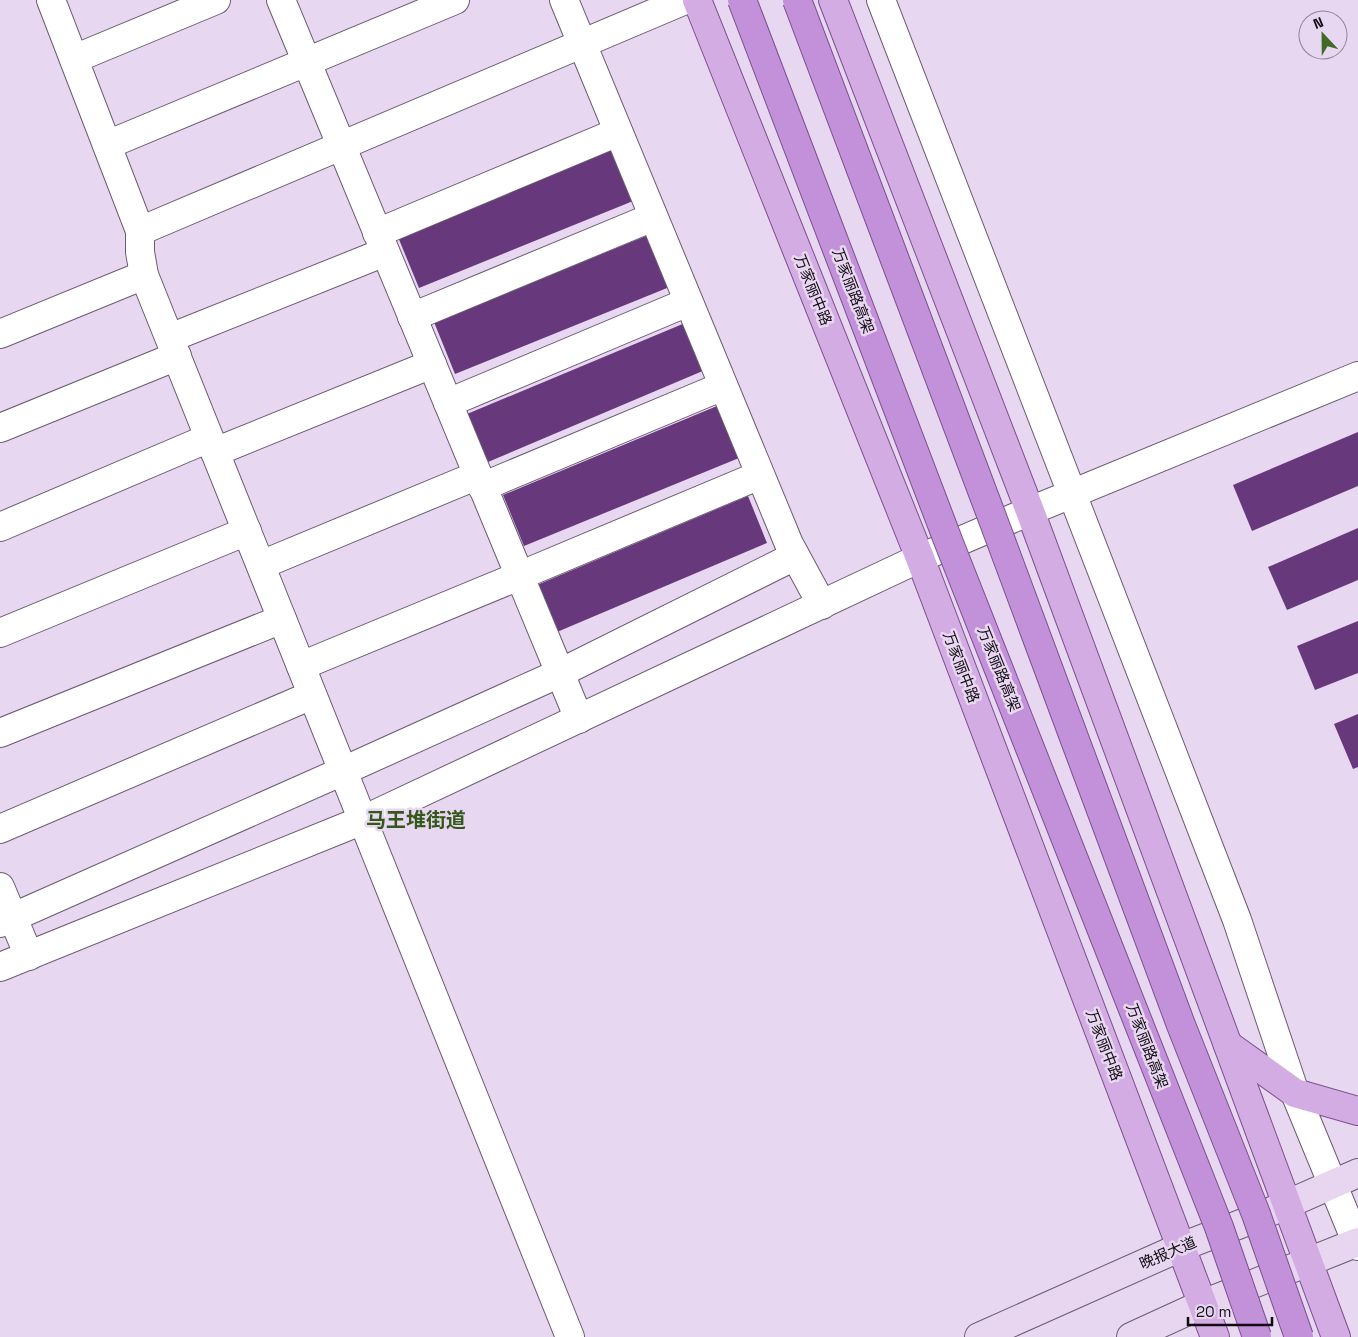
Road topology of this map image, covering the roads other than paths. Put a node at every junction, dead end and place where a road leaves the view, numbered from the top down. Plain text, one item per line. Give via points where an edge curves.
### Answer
1 (51, 0) edge
2 (216, 0) edge
3 (281, 0) edge
4 (455, 0) edge
5 (564, 0) edge
6 (686, 0) edge
7 (697, 0) edge
8 (742, 0) edge
9 (797, 0) edge
10 (833, 0) edge
11 (881, 0) edge
12 (582, 44) junction
13 (74, 59) junction
14 (306, 62) junction
15 (618, 132) junction
16 (107, 145) junction
17 (341, 146) junction
18 (654, 217) junction
19 (140, 231) junction
20 (381, 242) junction
21 (144, 275) junction
22 (688, 302) junction
23 (412, 317) junction
24 (0, 334) edge
25 (173, 347) junction
26 (432, 364) junction
27 (1358, 376) edge
28 (723, 386) junction
29 (448, 403) junction
30 (0, 428) edge
31 (212, 445) junction
32 (760, 475) junction
33 (480, 481) junction
34 (1072, 494) junction
35 (1030, 511) junction
36 (0, 527) edge
37 (247, 531) junction
38 (795, 556) junction
39 (920, 558) junction
40 (261, 565) junction
41 (520, 576) junction
42 (822, 605) junction
43 (282, 618) junction
44 (0, 633) edge
45 (301, 666) junction
46 (560, 673) junction
47 (312, 695) junction
48 (579, 719) junction
49 (0, 733) edge
50 (343, 772) junction
51 (363, 820) junction
52 (0, 829) edge
53 (0, 887) edge
54 (6, 920) edge
55 (29, 956) junction
56 (0, 967) edge
57 (1228, 1045) junction
58 (1295, 1093) junction
59 (1358, 1111) edge
60 (1358, 1173) edge
61 (1332, 1184) junction
62 (1288, 1204) junction
63 (1358, 1244) edge
64 (1180, 1247) junction
65 (1307, 1262) junction
66 (1203, 1304) junction
67 (570, 1337) edge
68 (979, 1337) edge
69 (1132, 1337) edge
70 (1215, 1337) edge
71 (1257, 1337) edge
72 (1299, 1337) edge
73 (1336, 1337) edge

1 - 13 street
2 - 13 street
3 - 14 street
4 - 14 street
5 - 12 street
6 - 12 street
7 - 39 main road, 万家丽中路
8 - 71 highway, 万家丽路高架, bridge via 949,543 1219,1228
9 - 72 highway, bridge via 1181,1025 1256,1214
10 - 35 main road
11 - 34 street
12 - 15 street
12 - 17 street
13 - 16 street
14 - 16 street
14 - 17 street
15 - 18 street
15 - 20 street
16 - 19 street
17 - 19 street
17 - 20 street
18 - 22 street
18 - 23 street
19 - 21 street
20 - 23 street
20 - 25 street
21 - 24 street
21 - 25 street
22 - 28 street
22 - 29 street
23 - 26 street
25 - 30 street
25 - 31 street
26 - 29 street
26 - 31 street
27 - 34 street
28 - 32 street
28 - 33 street
29 - 33 street
31 - 36 street
31 - 37 street
32 - 38 street
32 - 41 street
33 - 40 street
33 - 41 street
34 - 35 street
34 - 58 street via 1237,920
35 - 39 street
35 - 57 main road
37 - 40 street
37 - 44 street
38 - 42 street
38 - 46 street
39 - 42 street
39 - 64 main road, 万家丽中路
40 - 43 street
41 - 45 street
41 - 46 street
42 - 48 street
43 - 45 street
43 - 49 street
45 - 47 street
46 - 48 street
46 - 50 street
47 - 50 street
47 - 52 street
48 - 51 street
50 - 51 street
50 - 54 street
51 - 55 street
51 - 67 street
53 - 54 street
54 - 55 street
55 - 56 street
57 - 58 main road
57 - 62 main road
58 - 59 main road
58 - 61 street
60 - 61 main road, 晚报大道
61 - 62 main road, 晚报大道
61 - 63 street
62 - 64 main road, 晚报大道
62 - 65 main road
63 - 65 main road
64 - 66 main road, 万家丽中路
64 - 68 main road, 晚报大道
65 - 66 main road
65 - 73 main road
66 - 69 main road
66 - 70 main road, 万家丽中路

